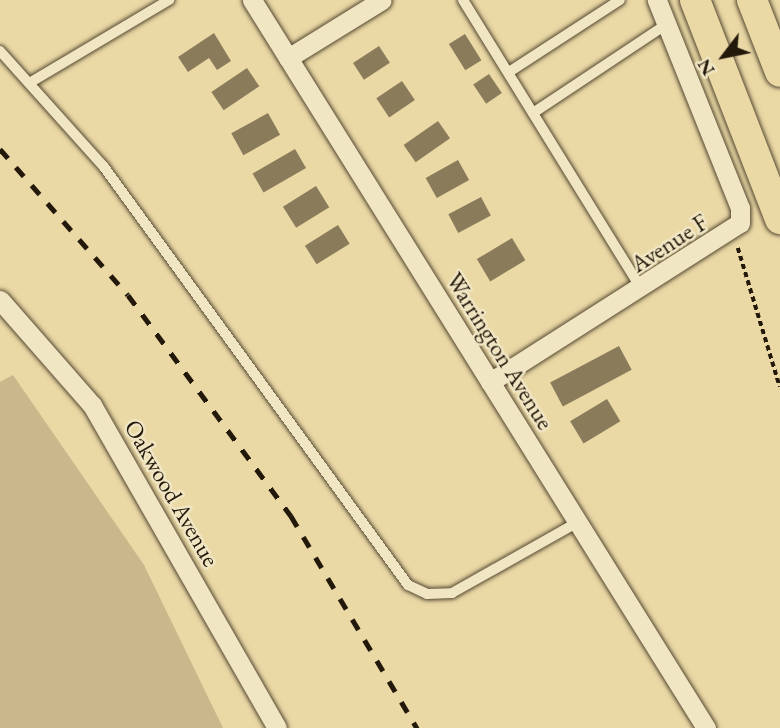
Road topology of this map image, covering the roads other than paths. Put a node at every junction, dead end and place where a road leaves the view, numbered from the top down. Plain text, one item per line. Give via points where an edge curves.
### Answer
1 (169, 0) edge
2 (252, 0) edge
3 (382, 0) edge
4 (463, 0) edge
5 (620, 0) edge
6 (657, 0) edge
7 (695, 0) edge
8 (752, 0) edge
9 (667, 24) junction
10 (0, 51) edge
11 (288, 58) junction
12 (509, 72) junction
13 (780, 72) edge
14 (31, 82) junction
15 (533, 113) junction
16 (780, 219) edge
17 (642, 290) junction
18 (0, 300) edge
19 (490, 382) junction
20 (578, 522) junction
21 (277, 728) edge
22 (706, 728) edge

1 - 14 lane
2 - 11 street, Warrington Avenue
3 - 11 street
4 - 12 lane
5 - 12 lane
6 - 9 street, Avenue F
7 - 16 main road
8 - 13 main road
9 - 15 lane
9 - 17 street, Avenue F via 740,208 740,223
10 - 14 lane
11 - 19 street, Warrington Avenue
12 - 15 lane
14 - 20 lane via 104,167 408,585 427,594 452,593
15 - 17 lane
17 - 19 street, Avenue F
18 - 21 street, Oakwood Avenue via 92,405
19 - 20 street, Warrington Avenue
20 - 22 street, Warrington Avenue

